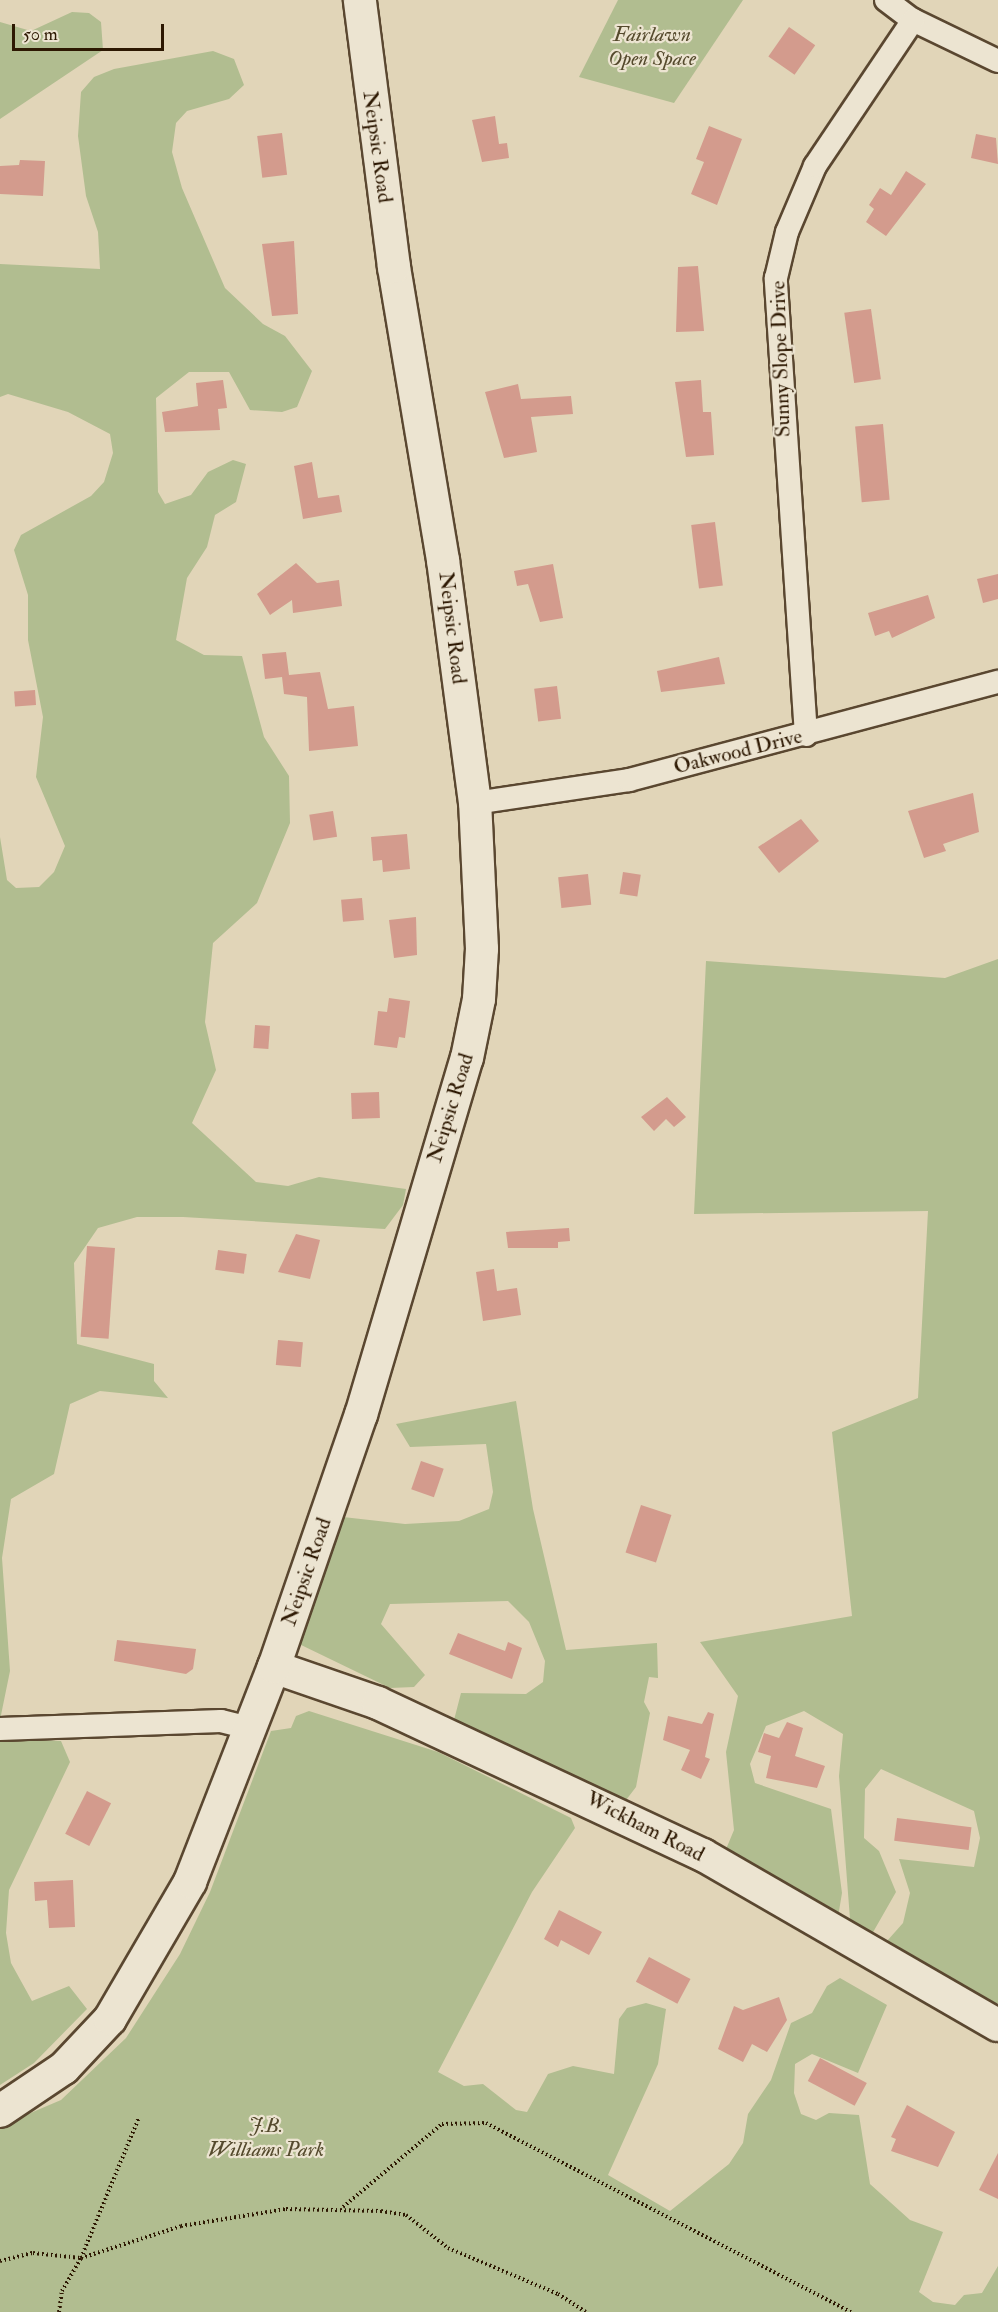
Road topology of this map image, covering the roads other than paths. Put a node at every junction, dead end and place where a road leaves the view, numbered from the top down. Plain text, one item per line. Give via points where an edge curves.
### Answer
1 (360, 0) edge
2 (886, 0) edge
3 (913, 20) junction
4 (998, 60) edge
5 (998, 682) edge
6 (806, 735) junction
7 (475, 803) junction
8 (274, 1667) junction
9 (249, 1728) junction
10 (0, 1729) edge
11 (998, 2025) edge
12 (0, 2111) edge

1 - 7 street, Neipsic Road via 390,244 443,560
2 - 3 street
3 - 4 street
3 - 6 street, Sunny Slope Drive via 815,166 787,232 776,279
5 - 6 street, Oakwood Drive
6 - 7 street, Oakwood Drive via 629,780
7 - 8 street, Neipsic Road via 482,949 468,1058 365,1404
8 - 9 street, Neipsic Road
8 - 11 street, Wickham Road via 378,1703 703,1855
9 - 10 street via 221,1721
9 - 12 street, Neipsic Road via 190,1882 134,1985 64,2068

